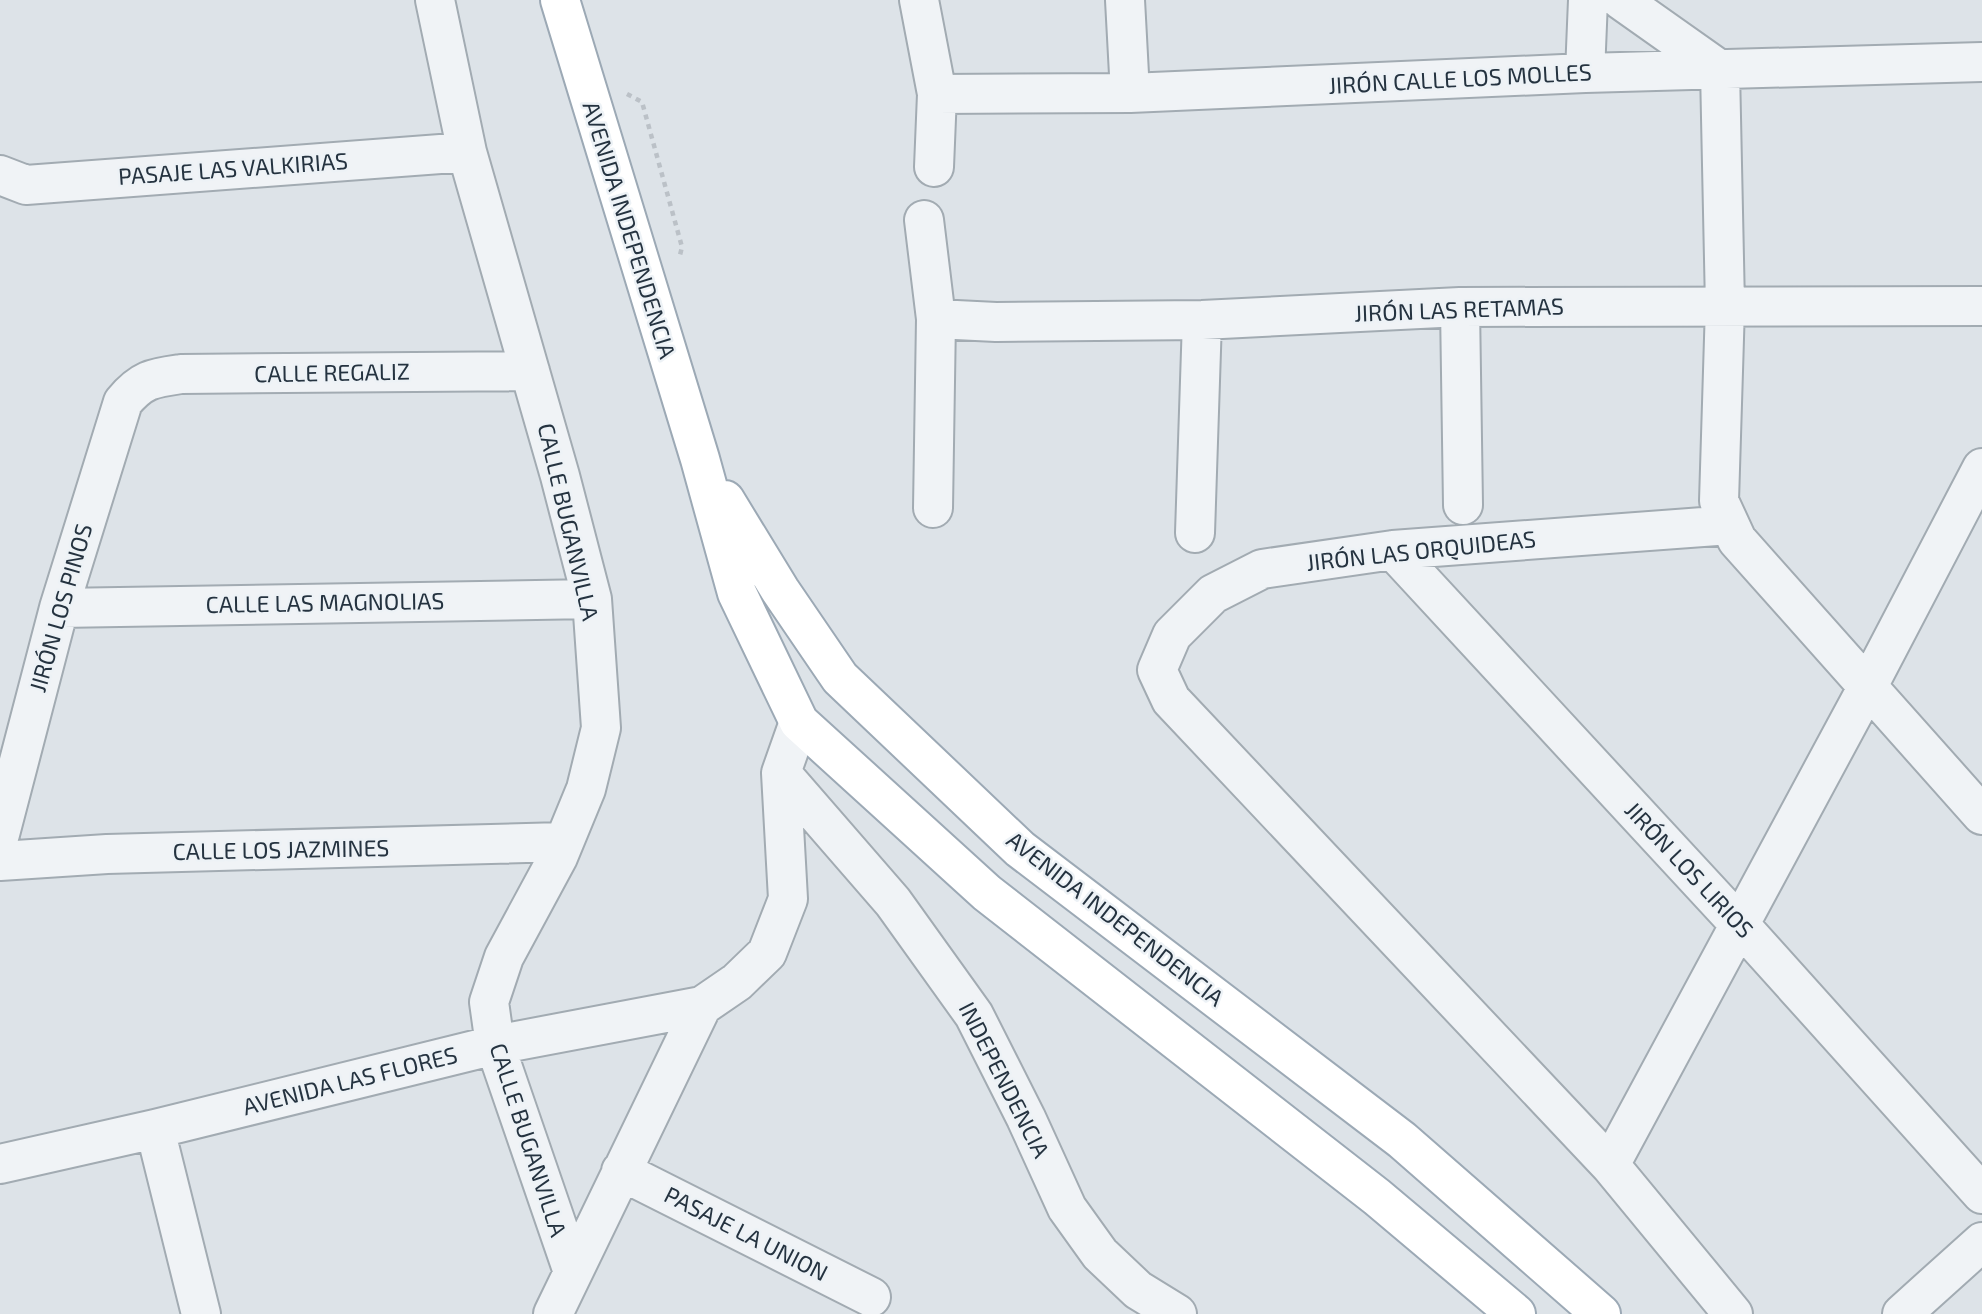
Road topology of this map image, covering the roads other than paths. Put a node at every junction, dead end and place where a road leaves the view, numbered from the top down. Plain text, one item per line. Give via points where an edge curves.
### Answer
1 (435, 0) edge
2 (560, 0) edge
3 (919, 0) edge
4 (1125, 0) edge
5 (1588, 0) edge
6 (1621, 0) edge
7 (1982, 62) edge
8 (1720, 70) junction
9 (1585, 73) junction
10 (1130, 93) junction
11 (937, 94) junction
12 (467, 152) junction
13 (934, 167) dead end
14 (0, 175) edge
15 (924, 220) dead end
16 (1724, 306) junction
17 (1982, 306) edge
18 (1460, 307) junction
19 (936, 319) junction
20 (1202, 320) junction
21 (530, 371) junction
22 (136, 386) joint
23 (700, 459) junction
24 (1982, 468) edge
25 (1463, 505) dead end
26 (933, 508) dead end
27 (1730, 525) junction
28 (1195, 533) dead end
29 (1393, 550) junction
30 (592, 599) junction
31 (59, 608) junction
32 (1867, 688) junction
33 (799, 722) junction
34 (781, 773) junction
35 (1982, 815) edge
36 (0, 834) edge
37 (563, 842) junction
38 (0, 861) edge
39 (1740, 925) junction
40 (702, 1006) junction
41 (495, 1045) junction
42 (155, 1129) junction
43 (0, 1164) edge
44 (1611, 1165) junction
45 (621, 1171) junction
46 (1982, 1194) edge
47 (1982, 1242) edge
48 (573, 1272) junction
49 (871, 1297) dead end
50 (201, 1314) edge
51 (553, 1314) edge
52 (1177, 1314) edge
53 (1516, 1314) edge
54 (1601, 1314) edge
55 (1733, 1314) edge
56 (1902, 1314) edge

1 - 12 street, CALLE BUGANVILLA
2 - 23 main road, AVENIDA INDEPENDENCIA
3 - 11 street
4 - 10 street
5 - 9 street
6 - 8 street
7 - 8 street, JIRÓN CALLE LOS MOLLES
8 - 9 street, JIRÓN CALLE LOS MOLLES
8 - 16 street
9 - 10 street, JIRÓN CALLE LOS MOLLES
10 - 11 street, JIRÓN CALLE LOS MOLLES
11 - 13 street
12 - 14 street, PASAJE LAS VALKIRIAS via 26,185
12 - 21 street, CALLE BUGANVILLA
15 - 19 street
16 - 17 street, JIRÓN LAS RETAMAS
16 - 18 street, JIRÓN LAS RETAMAS
16 - 27 street via 1719,501
18 - 20 street, JIRÓN LAS RETAMAS
18 - 25 street
19 - 20 street, JIRÓN LAS RETAMAS
19 - 26 street
20 - 28 street
21 - 22 street, CALLE REGALIZ via 181,374
21 - 30 street, CALLE BUGANVILLA
22 - 31 street, JIRÓN LOS PINOS via 123,402
23 - 33 main road, AVENIDA INDEPENDENCIA via 737,593
23 - 54 main road, AVENIDA INDEPENDENCIA via 840,678 870,707 1020,849 1402,1140
24 - 32 street
27 - 29 street, JIRÓN LAS ORQUIDEAS
27 - 32 street via 1737,540
29 - 39 street, JIRÓN LOS LIRIOS
29 - 44 street, JIRÓN LAS ORQUIDEAS via 1262,569 1213,594 1172,635 1157,670 1171,700
30 - 31 street, CALLE LAS MAGNOLIAS
30 - 37 street, CALLE BUGANVILLA via 601,728 586,789
31 - 36 street, JIRÓN LOS PINOS
32 - 35 street
32 - 39 street
33 - 34 street
33 - 53 main road, AVENIDA INDEPENDENCIA via 988,893 1377,1197
34 - 40 street via 788,899 767,953 737,982
34 - 52 street, INDEPENDENCIA via 893,902 974,1015 1067,1208 1100,1254 1138,1290
37 - 38 street, CALLE LOS JAZMINES
37 - 41 street, CALLE BUGANVILLA via 504,957 489,1002
39 - 44 street
39 - 46 street, JIRÓN LOS LIRIOS
40 - 41 street, AVENIDA LAS FLORES
40 - 45 street
41 - 42 street, AVENIDA LAS FLORES
41 - 48 street, CALLE BUGANVILLA
42 - 43 street, AVENIDA LAS FLORES
42 - 50 street
44 - 55 street
45 - 48 street
45 - 49 street, PASAJE LA UNION
47 - 56 street
48 - 51 street

